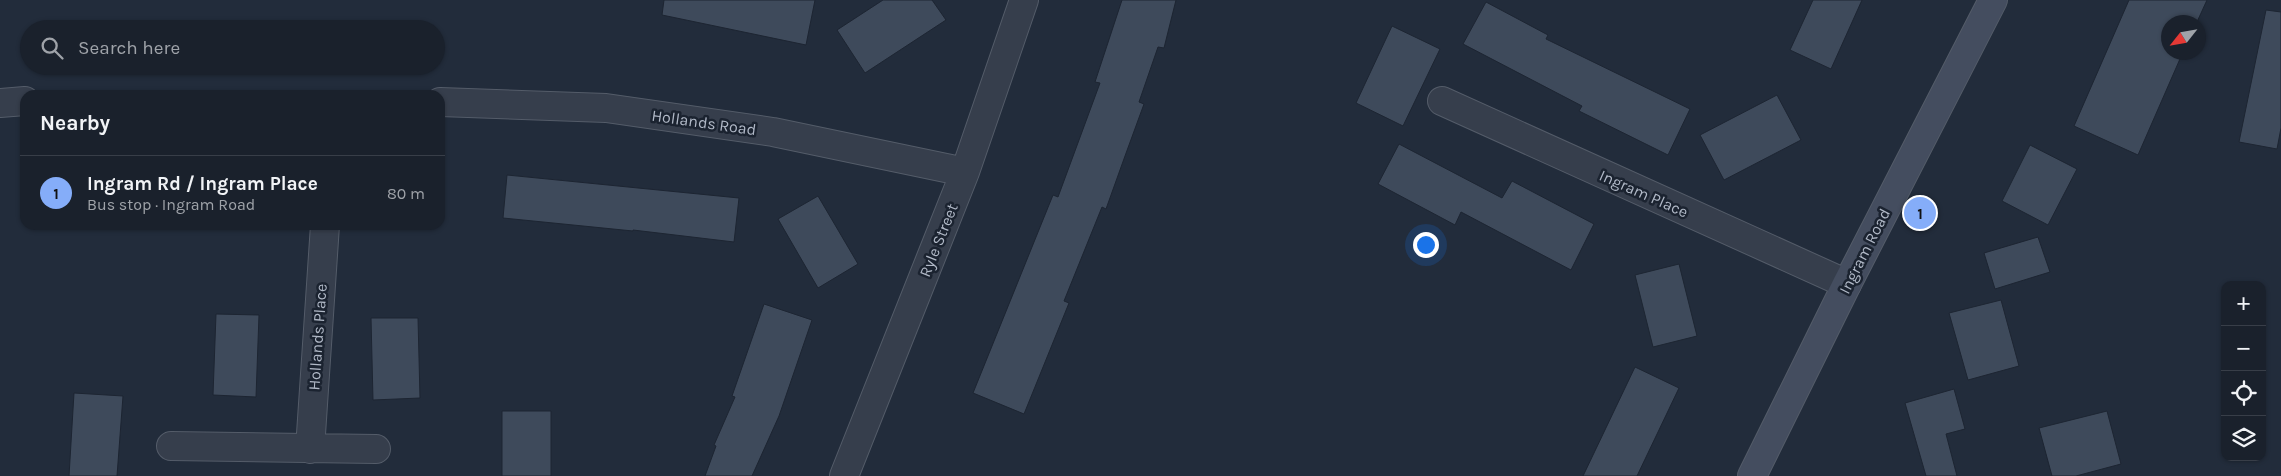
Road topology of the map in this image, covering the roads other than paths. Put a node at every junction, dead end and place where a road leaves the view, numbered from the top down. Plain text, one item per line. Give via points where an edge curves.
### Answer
1 (1024, 0) edge
2 (1992, 0) edge
3 (20, 101) edge
4 (1442, 101) dead end
5 (445, 102) edge
6 (0, 103) edge
7 (965, 172) junction
8 (325, 230) edge
9 (1847, 284) junction
10 (171, 446) dead end
11 (310, 449) junction
12 (376, 449) dead end
13 (844, 476) edge
14 (1752, 476) edge

1 - 7 street, Ryle Street
2 - 9 street, Ingram Road
3 - 6 street
4 - 9 street, Ingram Place
5 - 7 street, Hollands Road via 606,108 774,132
7 - 13 street, Ryle Street
8 - 11 street, Hollands Place
9 - 14 street, Ingram Road
10 - 11 street
11 - 12 street

